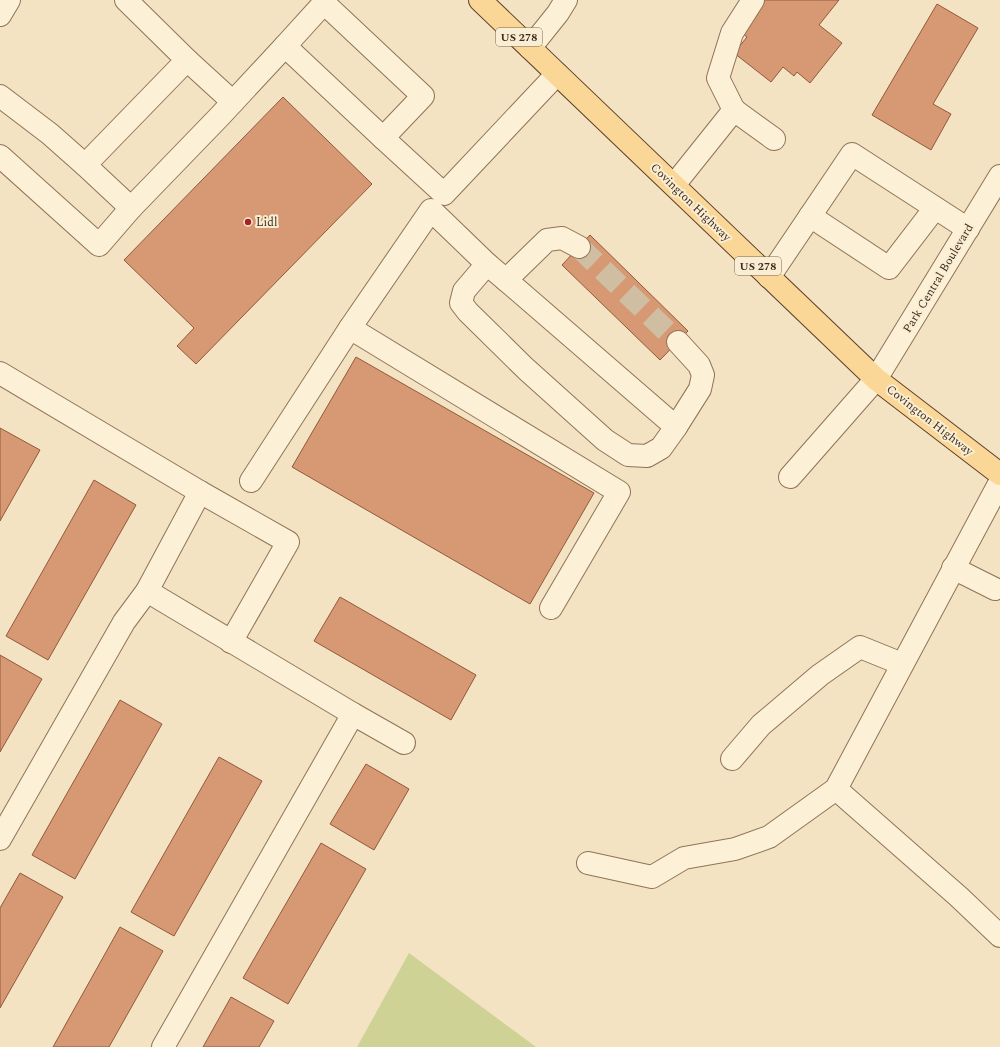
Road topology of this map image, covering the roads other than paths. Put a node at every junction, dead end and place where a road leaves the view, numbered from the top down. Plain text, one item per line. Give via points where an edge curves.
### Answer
1 (9, 0) edge
2 (126, 0) edge
3 (480, 0) edge
4 (566, 0) edge
5 (753, 0) edge
6 (322, 2) edge
7 (0, 15) edge
8 (285, 46) junction
9 (530, 48) junction
10 (186, 60) junction
11 (557, 74) junction
12 (0, 96) edge
13 (233, 102) junction
14 (734, 110) junction
15 (383, 138) junction
16 (774, 139) dead end
17 (0, 156) edge
18 (85, 165) junction
19 (1000, 176) edge
20 (674, 185) junction
21 (131, 208) junction
22 (935, 208) junction
23 (810, 216) junction
24 (968, 229) junction
25 (579, 247) tunnel mouth
26 (487, 264) junction
27 (769, 276) junction
28 (506, 280) junction
29 (350, 328) junction
30 (678, 342) tunnel mouth
31 (0, 373) edge
32 (876, 379) junction
33 (676, 427) junction
34 (1000, 474) edge
35 (790, 477) dead end
36 (251, 481) dead end
37 (1000, 482) edge
38 (200, 492) junction
39 (953, 568) junction
40 (995, 590) dead end
41 (147, 591) junction
42 (551, 608) dead end
43 (231, 642) junction
44 (902, 664) junction
45 (353, 714) junction
46 (404, 744) dead end
47 (732, 759) dead end
48 (836, 789) junction
49 (0, 839) edge
50 (588, 863) dead end
51 (1000, 936) edge
52 (163, 1047) edge

1 - 7 street
2 - 10 street
3 - 9 main road, Covington Highway / US 278
4 - 9 street
5 - 14 street via 732,33 718,78
6 - 8 street
6 - 15 street via 423,96
8 - 13 street
8 - 15 street
9 - 11 main road, Covington Highway / US 278
10 - 13 street
10 - 18 street
11 - 15 street via 444,194
11 - 20 main road, Covington Highway / US 278
12 - 18 street via 50,134
13 - 21 street
14 - 16 street
14 - 20 street
17 - 21 street via 99,245
18 - 21 street
19 - 24 street, Park Central Boulevard
20 - 27 main road, Covington Highway / US 278
22 - 23 street via 889,268
22 - 23 street via 852,154
22 - 24 street
23 - 27 street
24 - 32 street, Park Central Boulevard
25 - 28 street via 562,238 548,240
26 - 28 street
26 - 29 street via 431,210
26 - 33 street via 464,291 461,303 526,369 605,440 628,455 647,456 661,448
27 - 32 main road, Covington Highway / US 278
28 - 33 street
29 - 36 street
29 - 42 street via 619,492
30 - 33 street via 699,365 703,375 700,389
31 - 38 street
32 - 34 main road, Covington Highway / US 278
32 - 35 street, Park Central Boulevard
37 - 39 street
38 - 41 street
38 - 43 street via 288,542
39 - 40 street
39 - 44 street
41 - 43 street
41 - 49 street via 124,622
43 - 45 street
44 - 47 street via 860,647 820,675 761,725
44 - 48 street
45 - 46 street
45 - 52 street
48 - 50 street via 769,837 735,849 684,858 652,877
48 - 51 street

